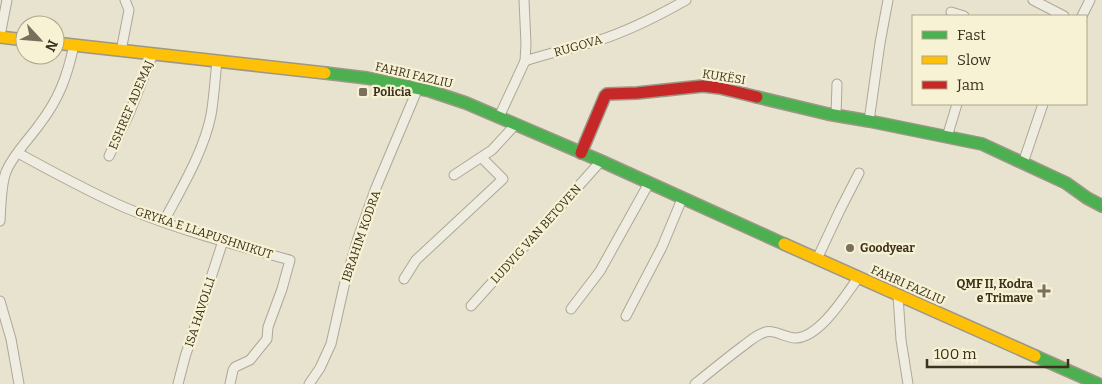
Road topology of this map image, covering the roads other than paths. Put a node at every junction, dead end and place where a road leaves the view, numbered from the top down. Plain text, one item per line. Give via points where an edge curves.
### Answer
1 (7, 0) edge
2 (125, 0) edge
3 (524, 0) edge
4 (686, 0) edge
5 (888, 0) edge
6 (1033, 0) edge
7 (1090, 0) edge
8 (951, 12) dead end
9 (961, 15) edge
10 (1062, 15) edge
11 (1082, 15) edge
12 (0, 36) edge
13 (15, 38) edge
14 (65, 44) edge
15 (74, 45) junction
16 (121, 51) junction
17 (153, 54) junction
18 (216, 61) junction
19 (526, 61) junction
20 (837, 84) dead end
21 (418, 88) junction
22 (957, 105) edge
23 (1043, 105) edge
24 (836, 115) junction
25 (499, 117) junction
26 (869, 120) junction
27 (516, 124) junction
28 (947, 137) junction
29 (581, 152) junction
30 (18, 153) junction
31 (109, 156) dead end
32 (482, 158) junction
33 (600, 161) junction
34 (1023, 163) junction
35 (860, 173) dead end
36 (454, 175) dead end
37 (649, 183) junction
38 (682, 199) junction
39 (1102, 206) edge
40 (0, 221) edge
41 (164, 222) junction
42 (223, 241) junction
43 (817, 259) junction
44 (858, 278) junction
45 (404, 279) dead end
46 (898, 296) junction
47 (0, 301) edge
48 (472, 306) dead end
49 (571, 309) dead end
50 (626, 316) dead end
51 (19, 384) edge
52 (178, 384) edge
53 (230, 384) edge
54 (309, 384) edge
55 (695, 384) edge
56 (908, 384) edge
57 (1098, 384) edge

1 - 12 street
2 - 16 street via 129,10
3 - 19 street
4 - 19 street, RUGOVA via 607,38
5 - 26 street
6 - 10 street
7 - 11 street
8 - 9 street
12 - 13 main road
14 - 15 main road, FAHRI FAZLIU
15 - 16 main road, FAHRI FAZLIU
15 - 30 street via 58,96
16 - 17 main road, FAHRI FAZLIU
17 - 18 main road, FAHRI FAZLIU
17 - 31 street, ESHREF ADEMAJ
18 - 21 main road, FAHRI FAZLIU via 367,78
18 - 41 street via 206,133
19 - 25 street
20 - 24 street
21 - 25 main road, FAHRI FAZLIU
21 - 54 street, IBRAHIM KODRA via 358,238 331,344
22 - 28 street
23 - 34 street
24 - 26 main road, KUKËSI
24 - 29 main road, KUKËSI via 703,86 607,94
25 - 27 main road, FAHRI FAZLIU
26 - 28 main road, KUKËSI
27 - 29 main road, FAHRI FAZLIU
27 - 32 street
28 - 34 main road, KUKËSI via 982,144
29 - 33 main road, FAHRI FAZLIU
30 - 40 street via 5,174
30 - 41 street, GRYKA E LLAPUSHNIKUT via 93,193
32 - 36 street
32 - 45 street via 503,178 416,260
33 - 37 main road, FAHRI FAZLIU
33 - 48 street, LUDVIG VAN BETOVEN
34 - 39 main road, KUKËSI via 1066,183
35 - 43 street
37 - 38 main road, FAHRI FAZLIU
37 - 49 street via 600,271
38 - 43 main road, FAHRI FAZLIU
38 - 50 street via 662,247
41 - 42 street, GRYKA E LLAPUSHNIKUT
42 - 52 street, ISA HAVOLLI
42 - 53 street, GRYKA E LLAPUSHNIKUT via 290,260 267,339 250,360 232,370
43 - 44 main road, FAHRI FAZLIU
44 - 46 main road, FAHRI FAZLIU
44 - 55 street via 829,316 812,332 793,338 764,332
46 - 56 street
46 - 57 main road, FAHRI FAZLIU
47 - 51 street

